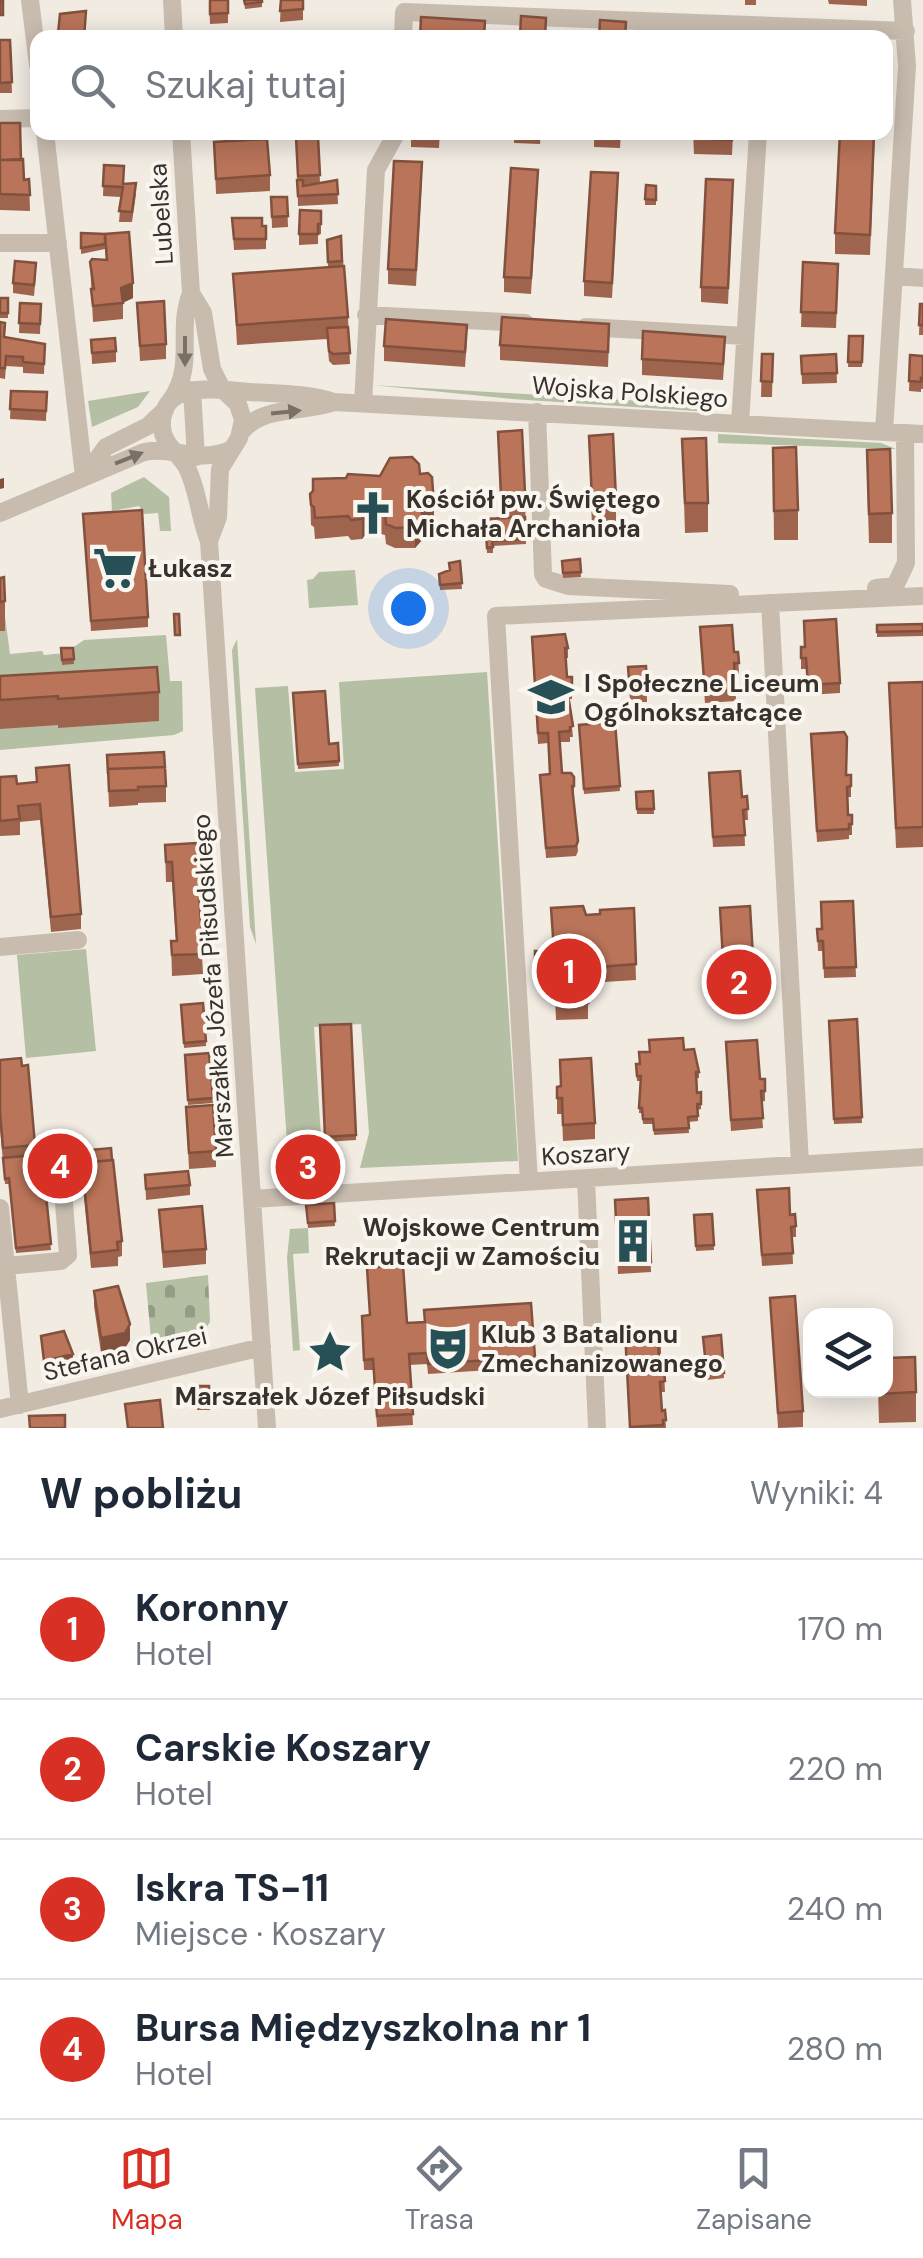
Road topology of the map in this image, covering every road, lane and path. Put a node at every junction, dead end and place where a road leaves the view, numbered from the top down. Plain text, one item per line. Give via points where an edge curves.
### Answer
1 (30, 0) edge
2 (172, 0) edge
3 (902, 0) edge
4 (34, 30) edge
5 (174, 30) edge
6 (403, 30) edge
7 (745, 30) edge
8 (893, 31) edge
9 (906, 31) junction
10 (30, 118) edge
11 (0, 119) edge
12 (46, 140) edge
13 (181, 140) edge
14 (392, 140) edge
15 (757, 140) edge
16 (58, 242) junction
17 (0, 243) edge
18 (894, 276) junction
19 (923, 278) edge
20 (191, 293) junction
21 (366, 315) junction
22 (537, 324) edge
23 (574, 326) edge
24 (745, 336) junction
25 (222, 388) junction
26 (192, 390) junction
27 (334, 402) junction
28 (362, 403) junction
29 (167, 407) junction
30 (537, 412) junction
31 (740, 424) junction
32 (242, 431) junction
33 (884, 432) junction
34 (914, 433) edge
35 (230, 450) junction
36 (175, 452) junction
37 (196, 457) junction
38 (84, 477) junction
39 (0, 513) edge
40 (209, 540) junction
41 (923, 596) edge
42 (770, 603) junction
43 (78, 940) dead end
44 (0, 948) edge
45 (923, 1158) edge
46 (800, 1164) junction
47 (586, 1179) junction
48 (530, 1182) junction
49 (64, 1188) dead end
50 (252, 1199) junction
51 (0, 1208) edge
52 (6, 1266) junction
53 (262, 1347) junction
54 (6, 1413) edge
55 (266, 1424) edge
56 (597, 1428) edge

1 - 4 street
2 - 5 street
3 - 9 street
6 - 7 street via 404,12
8 - 9 street
9 - 18 street
10 - 11 street
12 - 16 street
13 - 20 street, Lubelska
14 - 21 street via 376,170
15 - 24 street
16 - 17 street
16 - 38 street
18 - 19 street
18 - 33 street
20 - 25 street, Lubelska
20 -> 29 street, Lubelska via 185,371
21 - 22 street
21 - 28 street
23 - 24 street
24 - 31 street
25 - 26 street, Wojska Polskiego
25 - 27 street, Wojska Polskiego
25 - 32 street, Lubelska via 241,409
26 - 29 street
26 - 37 street
27 - 28 street, Wojska Polskiego
32 -> 27 street, Wojska Polskiego via 258,416
28 - 30 street, Wojska Polskiego
29 - 36 street, Marszałka Józefa Piłsudskiego via 164,434
29 - 38 street via 148,426 106,447
30 - 31 street, Wojska Polskiego
30 - 34 street via 543,574 568,586 717,594 895,586 906,563
31 - 33 street, Wojska Polskiego
32 - 35 street, Marszałka Józefa Piłsudskiego
33 - 34 street, Wojska Polskiego
35 - 37 street
35 - 40 street, Marszałka Józefa Piłsudskiego via 220,468 218,517
36 - 37 street
38 -> 36 street via 144,452
36 - 40 street, Marszałka Józefa Piłsudskiego via 192,480
38 - 39 street
40 - 50 street, Marszałka Józefa Piłsudskiego
41 - 42 street
42 - 46 street
42 - 48 street via 496,616
43 - 44 street
45 - 46 street, Koszary
46 - 47 street, Koszary
47 - 48 street, Koszary
47 - 56 street
48 - 50 street, Koszary
49 - 52 street via 68,1255
50 - 53 street, Marszałka Józefa Piłsudskiego
51 - 52 street
52 - 54 street
53 - 54 street, Stefana Okrzei
53 - 55 street, Marszałka Józefa Piłsudskiego

